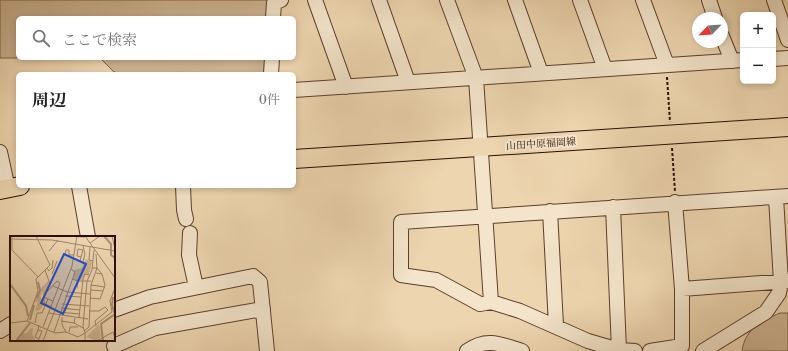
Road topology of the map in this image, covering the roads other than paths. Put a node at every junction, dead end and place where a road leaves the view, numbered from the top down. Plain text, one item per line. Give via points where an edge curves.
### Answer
1 (315, 0) edge
2 (380, 0) edge
3 (447, 0) edge
4 (515, 0) edge
5 (580, 0) edge
6 (643, 0) edge
7 (709, 0) edge
8 (774, 0) edge
9 (276, 1) edge
10 (713, 12) edge
11 (273, 16) edge
12 (788, 40) edge
13 (728, 46) edge
14 (788, 58) edge
15 (776, 59) edge
16 (272, 60) edge
17 (737, 61) edge
18 (667, 65) junction
19 (605, 69) junction
20 (271, 72) edge
21 (541, 73) junction
22 (476, 78) junction
23 (408, 82) junction
24 (346, 87) junction
25 (296, 90) edge
26 (788, 127) edge
27 (481, 147) junction
28 (0, 152) edge
29 (296, 159) edge
30 (9, 188) edge
31 (79, 188) edge
32 (183, 188) edge
33 (782, 196) edge
34 (675, 202) junction
35 (613, 207) junction
36 (550, 211) junction
37 (485, 215) junction
38 (186, 219) dead end
39 (190, 233) dead end
40 (88, 236) edge
41 (785, 282) edge
42 (196, 287) junction
43 (682, 288) junction
44 (491, 302) junction
45 (263, 309) junction
46 (115, 310) edge
47 (556, 326) junction
48 (114, 346) edge
49 (619, 350) junction
50 (268, 351) edge
51 (467, 351) edge
52 (522, 351) edge
53 (635, 351) edge
54 (650, 351) edge
55 (703, 351) edge

1 - 24 street
2 - 23 street
3 - 22 street
4 - 21 street
5 - 19 street
6 - 18 street
7 - 10 street
8 - 12 street
9 - 11 street
13 - 17 street
14 - 15 street
16 - 20 street
17 - 18 street
18 - 19 street
19 - 21 street
21 - 22 street
22 - 23 street
22 - 27 street
23 - 24 street
24 - 25 street
26 - 27 main road, 山田中原福岡線
27 - 29 main road, 山田中原福岡線
27 - 37 street
28 - 30 street
31 - 40 street
32 - 38 street
33 - 34 street
33 - 41 street
34 - 35 street
34 - 43 street
35 - 36 street
35 - 49 street
36 - 37 street
36 - 47 street
37 - 44 street
37 - 44 street via 401,222 401,275 436,280 480,304
39 - 42 street via 189,255
41 - 43 street
41 - 55 street via 766,312
42 - 45 street via 253,276 260,282
42 - 46 street via 150,296
43 - 54 street via 682,346
44 - 47 street
45 - 48 street via 156,328
45 - 50 street
47 - 49 street via 588,341
49 - 53 street
51 - 52 street via 486,342

